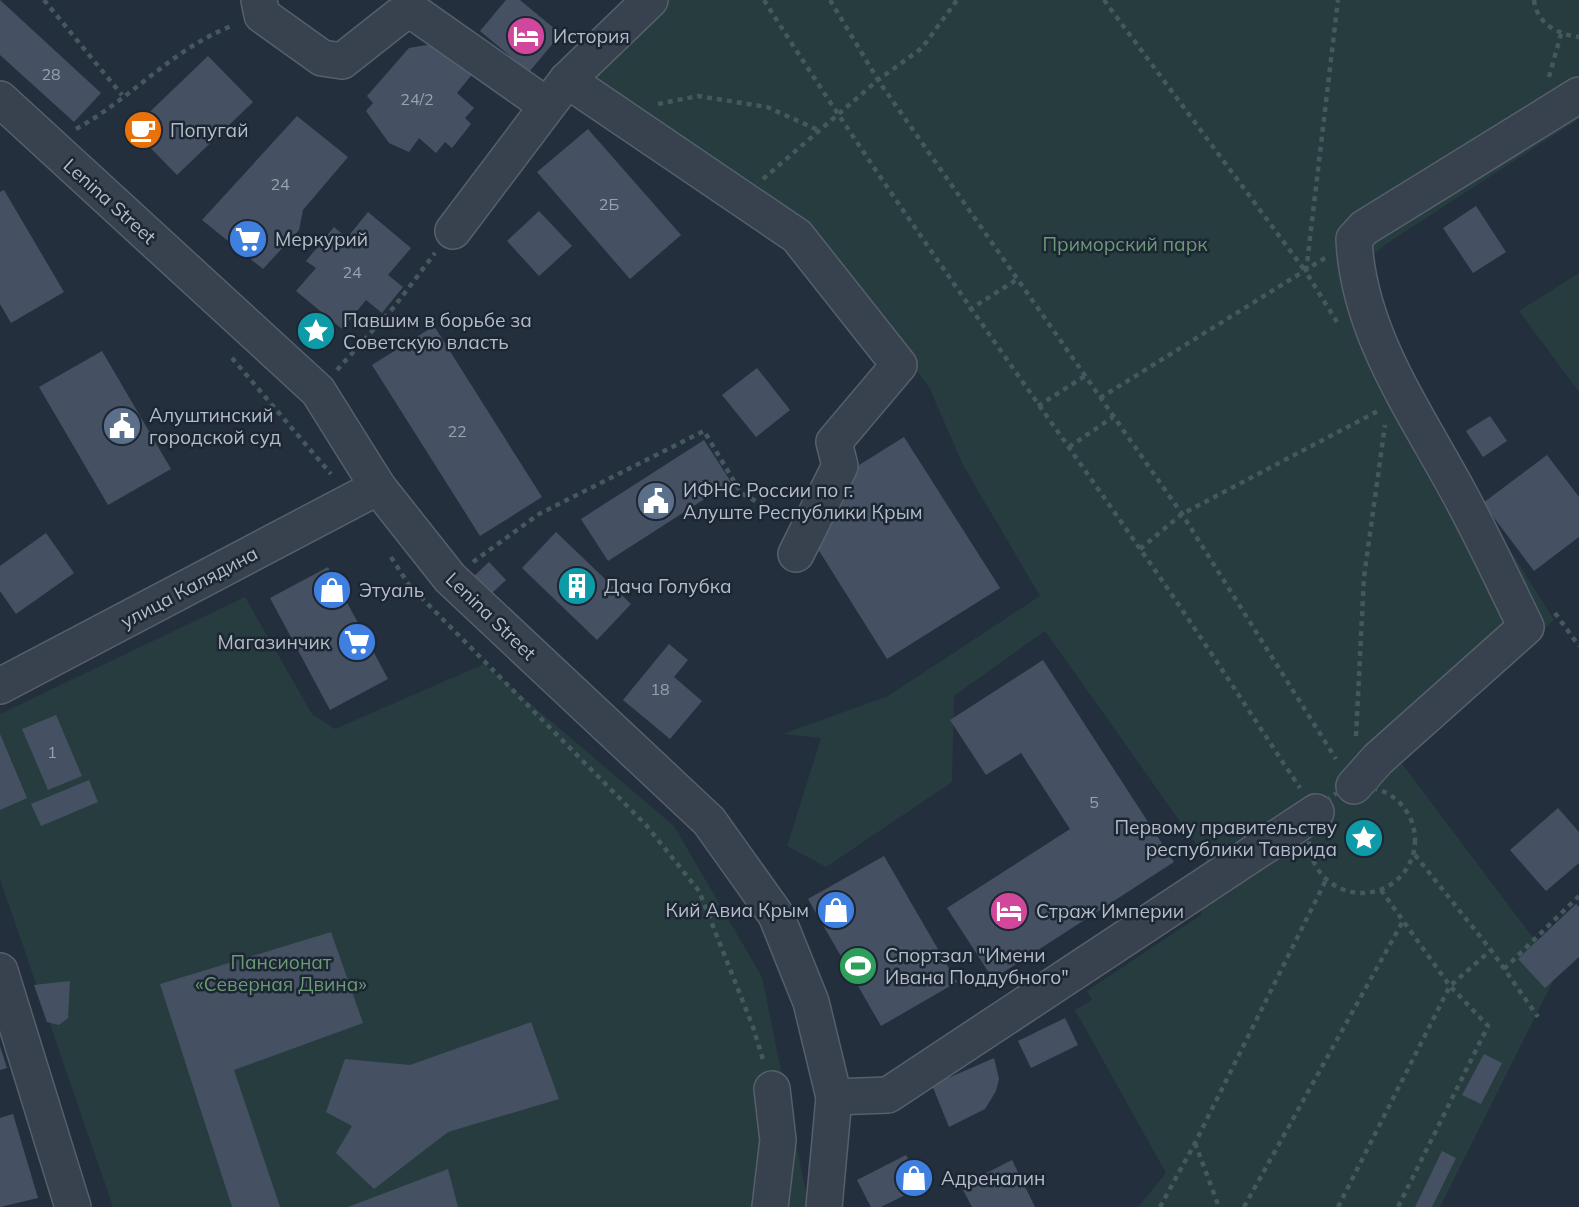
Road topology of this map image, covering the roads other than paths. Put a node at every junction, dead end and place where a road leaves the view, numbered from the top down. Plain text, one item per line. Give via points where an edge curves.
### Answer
1 (650, 0) edge
2 (261, 7) edge
3 (557, 93) junction
4 (1579, 95) edge
5 (0, 99) edge
6 (13, 130) edge
7 (453, 230) road end
8 (378, 487) junction
9 (796, 554) dead end
10 (0, 687) edge
11 (1347, 775) road end
12 (1308, 801) road end
13 (0, 971) edge
14 (772, 1089) dead end
15 (834, 1097) junction
16 (73, 1207) edge
17 (770, 1207) edge
18 (824, 1207) edge

1 - 3 street
2 - 3 street via 332,62 342,61 398,16 407,12 418,15
3 - 7 street
3 - 9 street via 614,112 797,236 899,365 834,442 840,466
4 - 11 street via 1359,233 1355,268 1400,392 1459,492 1526,627 1378,759
5 - 6 street, Lenina Street
6 - 8 street, Lenina Street via 318,391
8 - 10 street, улица Калядина
8 - 15 street, Lenina Street via 450,579 709,821 776,915 811,1002
12 - 15 street via 888,1095
13 - 16 street
14 - 17 street via 778,1140
15 - 18 street, Lenina Street

